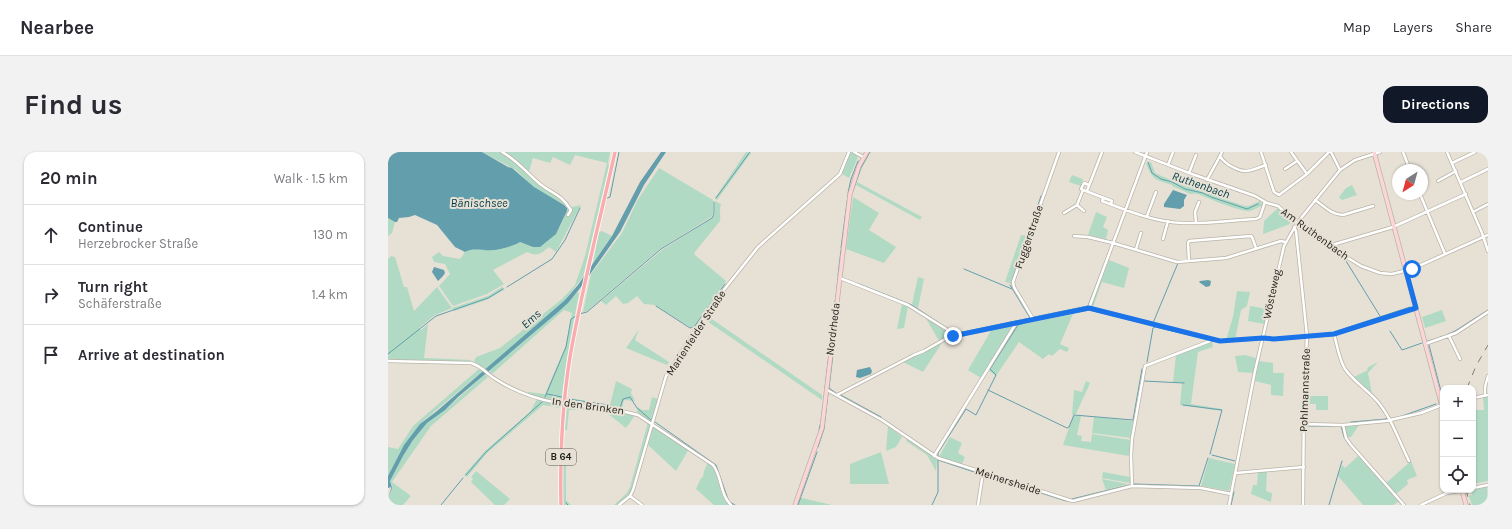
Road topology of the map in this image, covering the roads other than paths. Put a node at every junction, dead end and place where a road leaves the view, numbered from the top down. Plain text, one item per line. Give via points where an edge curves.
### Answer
1 (502, 152) edge
2 (615, 152) edge
3 (849, 152) edge
4 (854, 152) edge
5 (867, 152) edge
6 (1059, 152) edge
7 (1102, 152) edge
8 (1135, 152) edge
9 (1148, 152) edge
10 (1173, 152) edge
11 (1222, 152) edge
12 (1261, 152) edge
13 (1291, 152) edge
14 (1330, 152) edge
15 (1380, 152) edge
16 (1402, 152) edge
17 (1448, 152) edge
18 (1475, 152) edge
19 (1374, 153) edge
20 (1196, 155) dead end
21 (1220, 156) junction
22 (863, 157) junction
23 (1146, 157) junction
24 (1297, 161) junction
25 (1452, 163) junction
26 (1407, 164) edge
27 (1168, 165) junction
28 (1266, 165) junction
29 (1285, 169) dead end
30 (1488, 169) edge
31 (1340, 170) junction
32 (1456, 171) junction
33 (1189, 173) junction
34 (1307, 174) junction
35 (1207, 180) junction
36 (1438, 182) dead end
37 (1460, 182) junction
38 (1089, 185) junction
39 (1083, 190) junction
40 (1087, 191) junction
41 (1156, 192) dead end
42 (1466, 194) junction
43 (1315, 200) junction
44 (1422, 200) edge
45 (1199, 202) dead end
46 (1265, 202) junction
47 (1488, 204) edge
48 (1077, 205) junction
49 (1373, 206) dead end
50 (1126, 210) junction
51 (1084, 211) dead end
52 (1427, 211) junction
53 (1064, 212) dead end
54 (1473, 212) junction
55 (568, 215) dead end
56 (1147, 216) junction
57 (1168, 221) junction
58 (1196, 222) junction
59 (1297, 223) junction
60 (1394, 226) junction
61 (1294, 227) junction
62 (1141, 233) dead end
63 (1488, 235) edge
64 (1074, 236) dead end
65 (1483, 237) junction
66 (1163, 239) dead end
67 (1477, 241) junction
68 (1113, 242) junction
69 (1286, 242) junction
70 (1486, 244) junction
71 (1330, 247) junction
72 (1256, 248) junction
73 (1136, 249) junction
74 (1488, 251) edge
75 (1445, 254) junction
76 (1189, 261) junction
77 (1406, 271) junction
78 (840, 278) junction
79 (1089, 308) junction
80 (1416, 308) junction
81 (1488, 312) edge
82 (1033, 319) junction
83 (1015, 323) junction
84 (954, 334) junction
85 (1334, 334) junction
86 (1307, 336) junction
87 (1449, 336) junction
88 (1263, 338) junction
89 (1211, 340) junction
90 (1425, 344) junction
91 (1460, 359) dead end
92 (388, 361) edge
93 (1488, 376) edge
94 (826, 389) junction
95 (836, 394) junction
96 (1487, 395) edge
97 (1476, 397) edge
98 (1440, 398) edge
99 (1440, 406) edge
100 (1391, 420) junction
101 (652, 423) junction
102 (1303, 424) junction
103 (1343, 425) junction
104 (934, 456) junction
105 (1409, 461) dead end
106 (1304, 467) junction
107 (983, 472) junction
108 (1236, 473) junction
109 (1488, 484) edge
110 (1132, 486) junction
111 (1476, 487) edge
112 (1446, 493) edge
113 (1464, 493) edge
114 (1231, 494) junction
115 (630, 496) junction
116 (561, 505) edge
117 (620, 505) edge
118 (642, 505) edge
119 (731, 505) edge
120 (795, 505) edge
121 (978, 505) edge
122 (1229, 505) edge
123 (1304, 505) edge
124 (1404, 505) edge
125 (1421, 505) edge
126 (1466, 505) edge

1 - 55 street via 564,200 571,210
2 - 116 main road, B 64 via 581,299 569,364 562,438
3 - 101 street, Marienfelder Straße via 840,174 758,246 711,306 666,376
4 - 22 street
5 - 22 main road, Nordrheda
6 - 82 street, Fuggerstraße via 1013,282
7 - 38 street
8 - 23 street, Am Ruthenbach
9 - 23 street
10 - 27 street
11 - 21 street
12 - 28 street
13 - 24 street
14 - 31 street
14 - 34 street
15 - 19 street, Wösteweg
16 - 26 street
17 - 25 street
18 - 25 street
19 - 31 street, Wösteweg via 1355,160
19 - 60 main road
20 - 33 street
21 - 28 street via 1225,162 1244,172
21 - 35 street
22 - 78 main road, Nordrheda via 850,194
23 - 27 street, Am Ruthenbach
23 - 50 street
24 - 29 street
24 - 34 street
25 - 32 street
27 - 33 street, Am Ruthenbach
28 - 34 street via 1276,194 1281,194
30 - 37 street
31 - 43 street, Wösteweg
32 - 36 street
32 - 37 street
33 - 35 street, Am Ruthenbach
35 - 46 street, Am Ruthenbach via 1258,197
37 - 42 street
38 - 39 street via 1084,183 1081,189
38 - 40 street
39 - 40 street
39 - 48 street
40 - 50 street via 1104,198 1102,201
41 - 56 street
42 - 52 street
42 - 54 street
43 - 49 street via 1338,215
43 - 59 street, Wösteweg
44 - 52 street
45 - 58 street via 1195,212
46 - 58 street via 1260,217 1256,219
46 - 59 street, Am Ruthenbach via 1278,206
47 - 54 street
48 - 51 street
48 - 53 street
50 - 56 street
50 - 68 street
52 - 60 street
52 - 75 street
54 - 65 street
56 - 57 street
57 - 58 street
57 - 66 street
59 - 61 street, Wösteweg
59 - 71 street, Am Ruthenbach
60 - 71 street via 1332,244
60 - 77 main road
61 - 69 street, Wösteweg
61 - 86 street, Pohlmannstraße
62 - 73 street
63 - 65 street, Am Ruthenbach
64 - 68 street
65 - 67 street, Am Ruthenbach
65 - 70 street
67 - 70 street
67 - 75 street, Am Ruthenbach
68 - 73 street
68 - 79 street
69 - 72 street
69 - 88 street, Wösteweg via 1281,252
70 - 74 street
71 - 77 street, Am Ruthenbach via 1372,270 1392,274
72 - 76 street via 1226,258
72 - 76 street via 1250,236 1189,241
73 - 76 street via 1177,262
75 - 77 street, Am Ruthenbach
77 - 80 main road
78 - 84 street via 908,305
78 - 94 main road, Nordrheda
79 - 82 street
79 - 89 street
80 - 85 street
80 - 90 main road
81 - 87 street
82 - 83 street
83 - 84 street
83 - 104 street
84 - 95 street
85 - 86 street
85 - 100 street via 1344,368 1377,400
86 - 88 street
86 - 102 street, Pohlmannstraße
87 - 90 street
87 - 91 street
88 - 89 street
88 - 108 street, Wösteweg
89 - 110 street via 1145,366 1132,439
90 - 98 main road
92 - 101 street, In den Brinken, bridge via 471,363 515,390 536,398 638,414
93 - 96 street via 1485,387
94 - 95 street, Meinersheide
94 - 120 main road, Nordrheda via 821,433
95 - 104 street, Meinersheide via 882,420
96 - 97 street
99 - 100 street
100 - 103 street
100 - 105 street
101 - 115 street, Marienfelder Straße
101 - 119 street, In den Brinken via 713,465 726,500
102 - 103 street
102 - 106 street, Pohlmannstraße
103 - 124 street via 1346,438 1351,445
104 - 107 street, Meinersheide
106 - 108 street
106 - 123 street, Pohlmannstraße
107 - 110 street, Meinersheide via 1073,501
107 - 121 street
108 - 114 street, Wösteweg
109 - 111 street
110 - 114 street, Meinersheide via 1201,488
112 - 125 street
113 - 126 main road
114 - 122 street, Wösteweg
115 - 117 street, Marienfelder Straße
115 - 118 street

